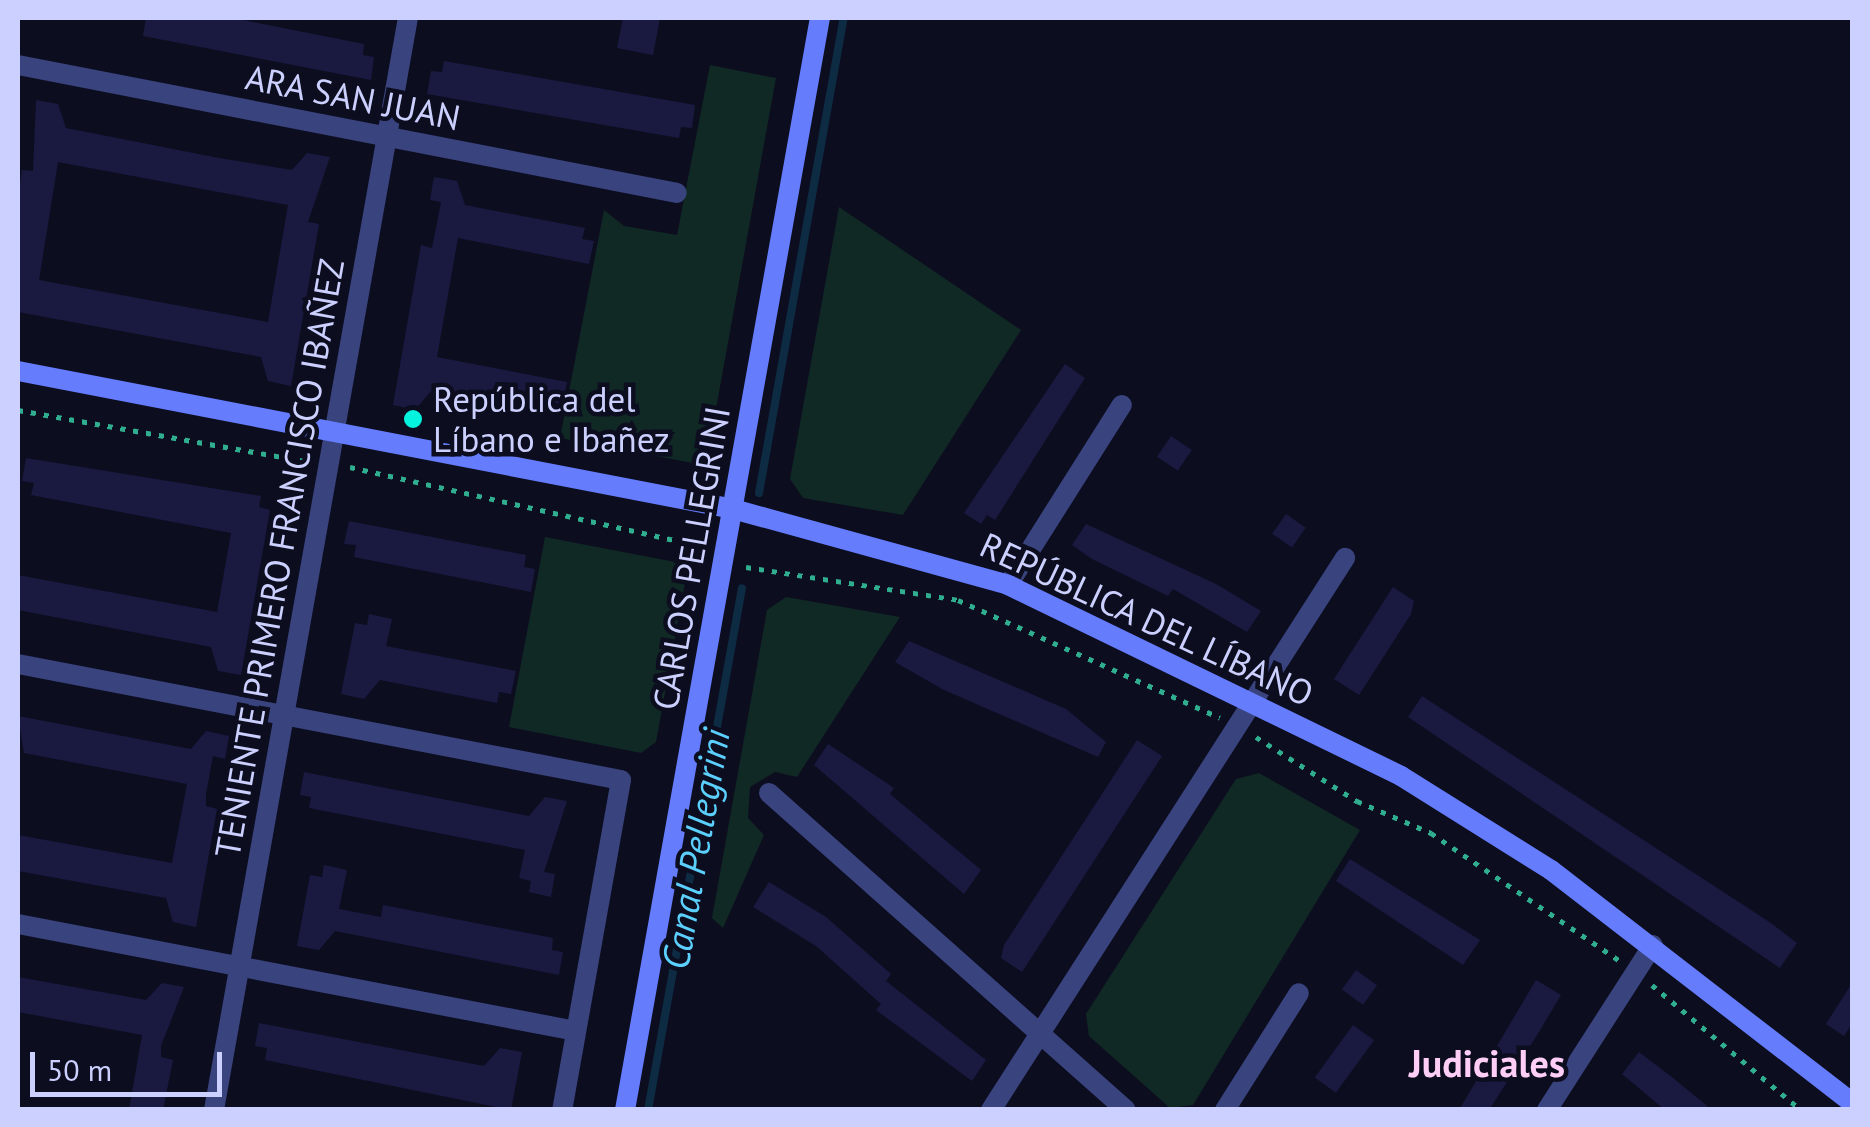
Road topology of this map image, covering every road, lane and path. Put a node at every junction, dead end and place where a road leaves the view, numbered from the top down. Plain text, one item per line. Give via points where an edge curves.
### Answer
1 (408, 18) edge
2 (820, 18) edge
3 (18, 65) edge
4 (387, 136) junction
5 (676, 192) dead end
6 (18, 371) edge
7 (1122, 405) dead end
8 (18, 410) edge
9 (335, 432) junction
10 (329, 464) junction
11 (733, 509) junction
12 (725, 558) junction
13 (1345, 558) dead end
14 (1008, 585) junction
15 (18, 664) edge
16 (1255, 699) junction
17 (284, 715) junction
18 (1237, 727) junction
19 (769, 793) dead end
20 (18, 924) edge
21 (1653, 945) junction
22 (240, 967) junction
23 (1635, 972) junction
24 (1299, 993) dead end
25 (576, 1031) junction
26 (1040, 1033) junction
27 (1852, 1103) edge
28 (214, 1110) edge
29 (562, 1110) edge
30 (624, 1110) edge
31 (991, 1110) edge
32 (1126, 1110) edge
33 (1225, 1110) edge
34 (1546, 1110) edge
35 (1801, 1110) edge

1 - 4 street, TENIENTE PRIMERO FRANCISCO IBAÑEZ
2 - 11 street, CARLOS PELLEGRINI
3 - 4 street, ARA SAN JUAN
4 - 5 street, ARA SAN JUAN
4 - 9 street, TENIENTE PRIMERO FRANCISCO IBAÑEZ
6 - 9 street, REPÚBLICA DEL LÍBANO
7 - 14 street
8 - 10 path via 144,439
9 - 10 street, TENIENTE PRIMERO FRANCISCO IBAÑEZ
9 - 11 street, REPÚBLICA DEL LÍBANO
10 - 12 path via 680,537
10 - 17 street, TENIENTE PRIMERO FRANCISCO IBAÑEZ
11 - 12 street, CARLOS PELLEGRINI
11 - 14 street, REPÚBLICA DEL LÍBANO
12 - 18 path via 762,574 958,600
12 - 30 street, CARLOS PELLEGRINI
13 - 16 street
14 - 16 street, REPÚBLICA DEL LÍBANO
15 - 17 street
16 - 18 street
16 - 21 street, REPÚBLICA DEL LÍBANO via 1401,776
17 - 22 street, TENIENTE PRIMERO FRANCISCO IBAÑEZ
17 - 25 street via 622,780
18 - 23 path via 1357,800 1431,832
18 - 26 street
19 - 26 street
20 - 22 street
21 - 23 street
21 - 27 street, REPÚBLICA DEL LÍBANO
22 - 25 street
22 - 28 street, TENIENTE PRIMERO FRANCISCO IBAÑEZ
23 - 34 street
23 - 35 path
24 - 33 street
25 - 29 street
26 - 31 street
26 - 32 street

